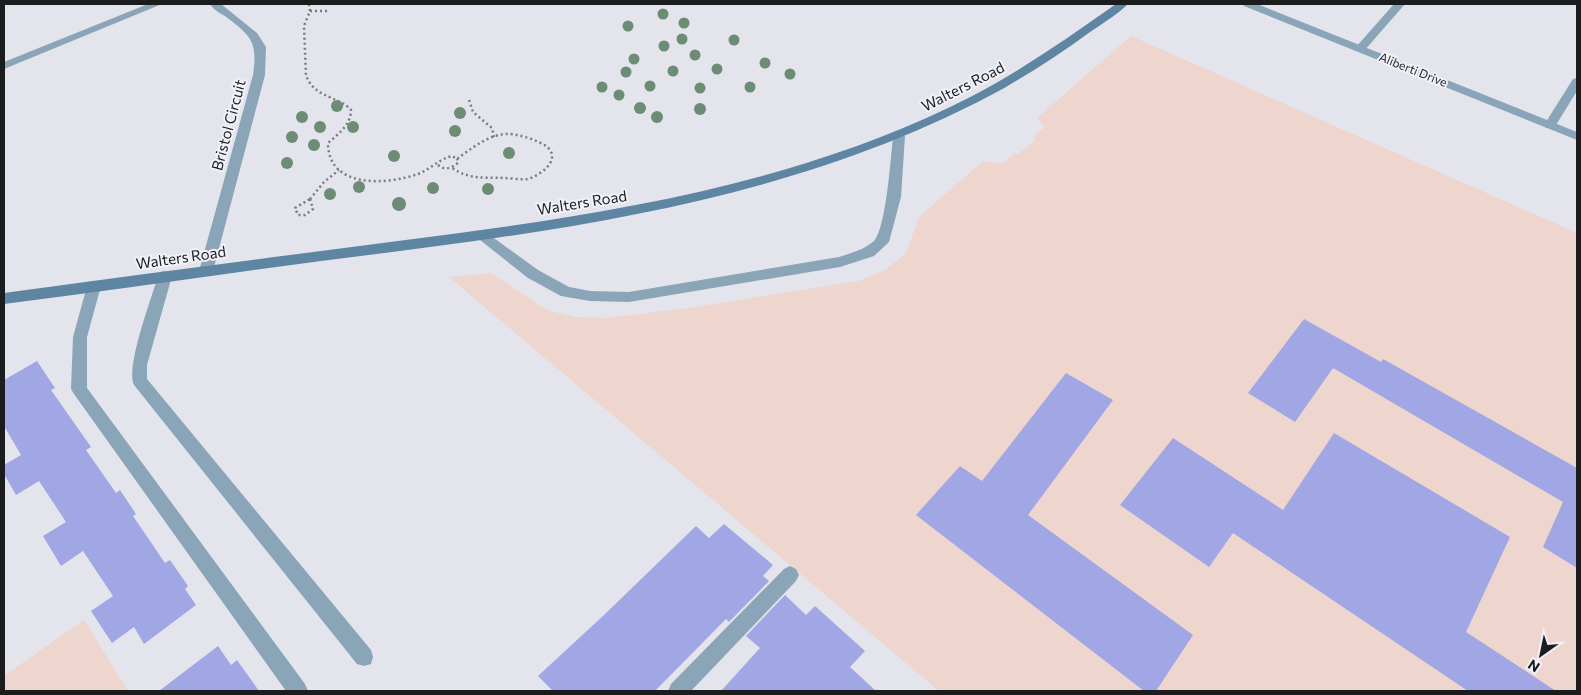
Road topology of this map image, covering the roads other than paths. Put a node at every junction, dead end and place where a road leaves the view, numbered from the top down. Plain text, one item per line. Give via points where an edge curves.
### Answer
1 (157, 4) edge
2 (215, 4) edge
3 (1123, 4) edge
4 (1248, 4) edge
5 (1400, 4) edge
6 (1360, 49) junction
7 (4, 66) edge
8 (1577, 82) edge
9 (1550, 125) junction
10 (899, 136) junction
11 (1577, 136) edge
12 (482, 236) junction
13 (206, 271) junction
14 (165, 276) junction
15 (94, 286) junction
16 (4, 299) edge
17 (790, 575) dead end
18 (364, 657) dead end
19 (298, 691) edge
20 (678, 691) edge

1 - 7 street
2 - 13 street, Bristol Circuit via 256,39 260,61
3 - 10 main road, Walters Road via 1030,70 956,111
4 - 6 street, Aliberti Drive
5 - 6 street
6 - 9 street, Aliberti Drive
8 - 9 street
9 - 11 street, Aliberti Drive
10 - 12 main road, Walters Road via 834,160 746,186 625,214
10 - 12 street via 894,197 882,242 869,252 840,262 630,296 590,296 566,292 533,274
12 - 13 main road, Walters Road
13 - 14 main road, Walters Road
14 - 15 main road, Walters Road
14 - 18 street via 139,365 139,381
15 - 16 main road, Walters Road
15 - 19 street via 80,337 79,389
17 - 20 street

